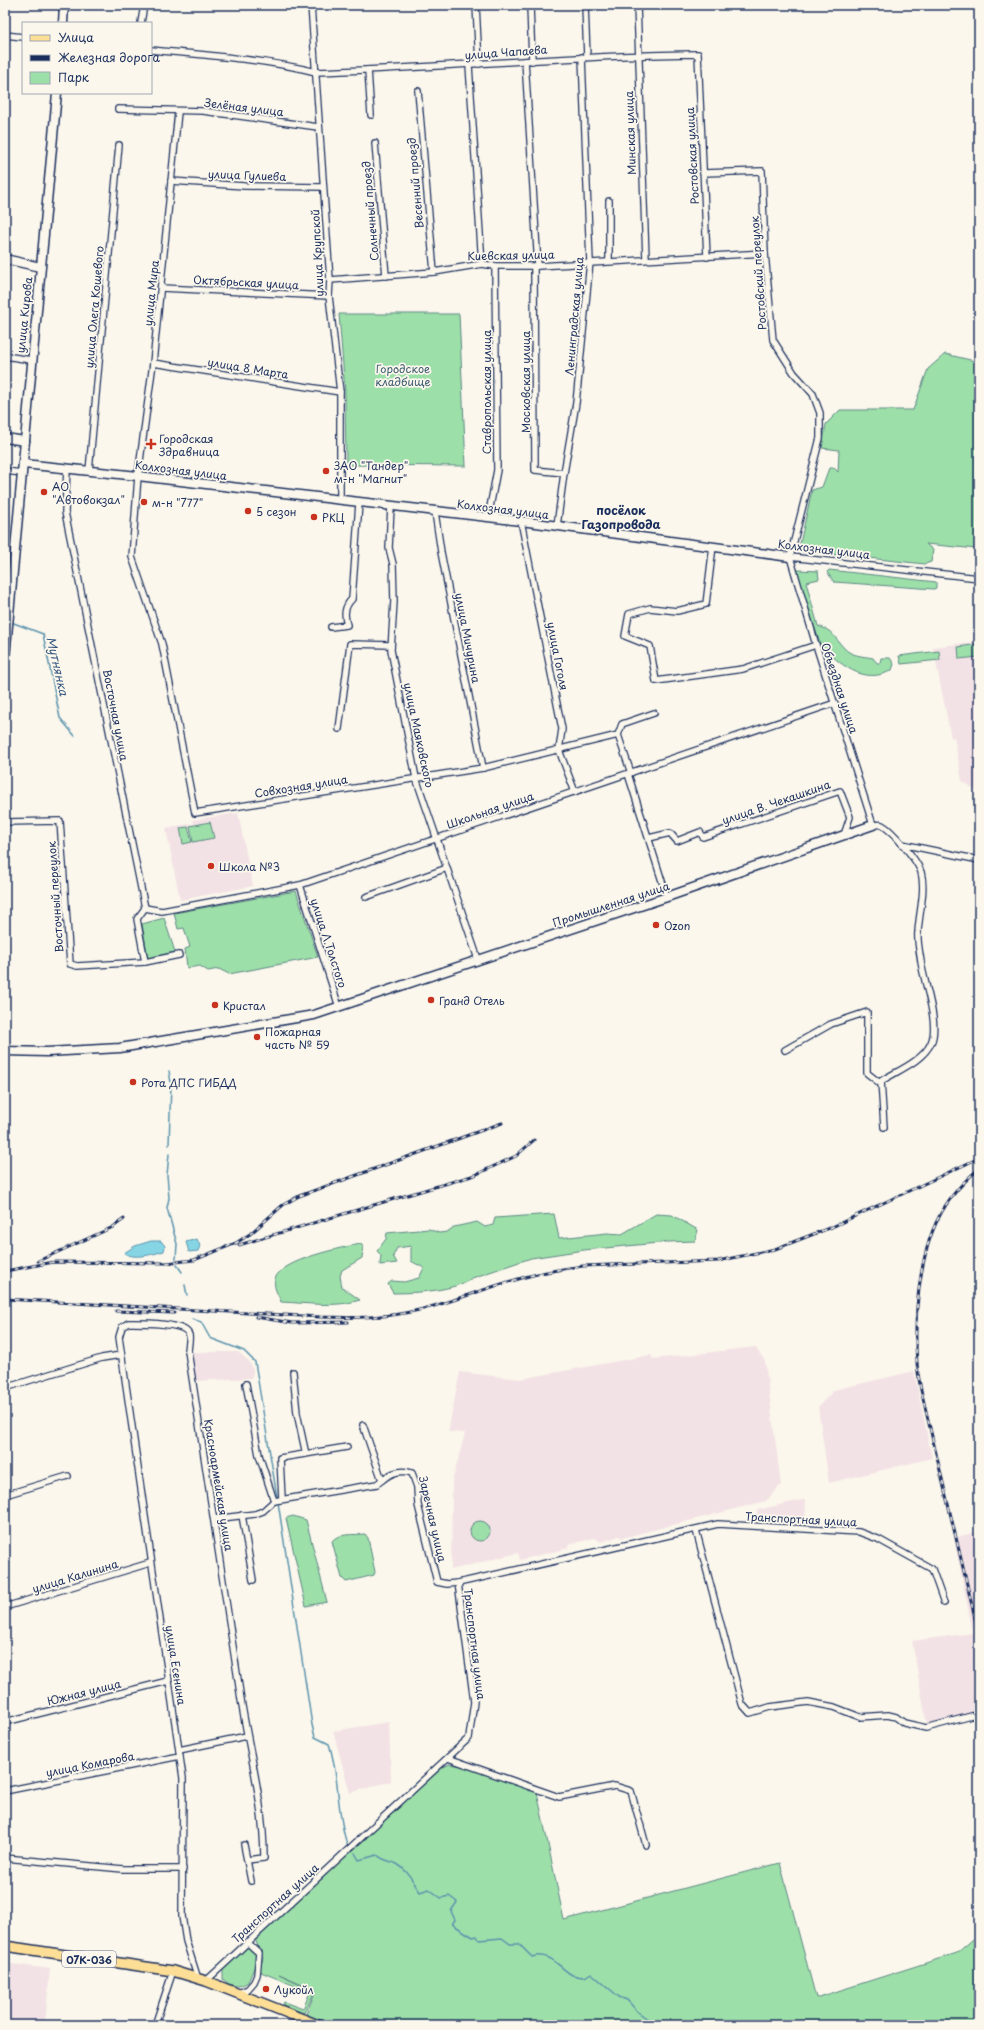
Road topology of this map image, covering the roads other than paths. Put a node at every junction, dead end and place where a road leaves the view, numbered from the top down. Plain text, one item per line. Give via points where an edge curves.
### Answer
1 (64, 5) edge
2 (144, 5) edge
3 (311, 5) edge
4 (476, 5) edge
5 (530, 5) edge
6 (585, 5) edge
7 (637, 5) edge
8 (63, 22) edge
9 (141, 22) edge
10 (5, 35) edge
11 (22, 37) edge
12 (152, 50) edge
13 (698, 54) joint
14 (637, 55) junction
15 (584, 57) junction
16 (528, 61) junction
17 (479, 64) junction
18 (469, 65) junction
19 (368, 70) junction
20 (316, 72) junction
21 (418, 91) dead end
22 (57, 94) edge
23 (118, 109) dead end
24 (178, 112) junction
25 (370, 115) dead end
26 (318, 128) junction
27 (375, 143) dead end
28 (119, 145) dead end
29 (703, 173) junction
30 (171, 181) junction
31 (323, 187) junction
32 (609, 202) dead end
33 (765, 253) junction
34 (707, 256) junction
35 (646, 259) junction
36 (5, 260) edge
37 (609, 261) junction
38 (590, 262) junction
39 (482, 264) junction
40 (40, 266) junction
41 (495, 266) junction
42 (536, 266) junction
43 (434, 272) junction
44 (386, 276) junction
45 (330, 280) junction
46 (162, 288) junction
47 (329, 296) junction
48 (5, 356) edge
49 (31, 360) junction
50 (153, 363) junction
51 (340, 392) junction
52 (5, 438) edge
53 (25, 441) junction
54 (24, 464) junction
55 (67, 469) junction
56 (5, 471) edge
57 (89, 471) junction
58 (22, 473) junction
59 (564, 473) junction
60 (138, 476) junction
61 (340, 500) junction
62 (359, 503) junction
63 (391, 506) junction
64 (435, 512) junction
65 (488, 518) junction
66 (521, 521) junction
67 (557, 526) junction
68 (713, 546) junction
69 (790, 557) junction
70 (134, 563) joint
71 (979, 578) edge
72 (331, 627) dead end
73 (816, 645) junction
74 (391, 646) junction
75 (5, 658) edge
76 (835, 704) junction
77 (654, 713) dead end
78 (339, 729) dead end
79 (618, 735) junction
80 (560, 750) junction
81 (483, 768) junction
82 (630, 774) junction
83 (416, 778) junction
84 (575, 792) junction
85 (5, 822) edge
86 (873, 825) junction
87 (844, 836) junction
88 (437, 838) junction
89 (649, 838) junction
90 (901, 844) junction
91 (979, 860) edge
92 (447, 868) junction
93 (300, 885) junction
94 (366, 896) dead end
95 (667, 897) junction
96 (145, 908) junction
97 (179, 955) dead end
98 (478, 959) junction
99 (145, 962) junction
100 (339, 1007) junction
101 (785, 1050) dead end
102 (5, 1051) edge
103 (881, 1084) junction
104 (884, 1127) dead end
105 (121, 1354) junction
106 (293, 1372) dead end
107 (246, 1384) dead end
108 (5, 1388) edge
109 (364, 1425) dead end
110 (347, 1447) dead end
111 (305, 1454) junction
112 (68, 1476) dead end
113 (382, 1480) junction
114 (5, 1495) edge
115 (282, 1499) junction
116 (274, 1501) junction
117 (242, 1516) junction
118 (214, 1519) junction
119 (696, 1530) junction
120 (150, 1563) junction
121 (253, 1580) dead end
122 (458, 1583) junction
123 (944, 1603) dead end
124 (5, 1607) edge
125 (168, 1681) junction
126 (979, 1714) edge
127 (5, 1722) edge
128 (247, 1736) junction
129 (179, 1750) junction
130 (180, 1756) junction
131 (448, 1758) junction
132 (5, 1791) edge
133 (244, 1845) dead end
134 (646, 1845) dead end
135 (5, 1858) edge
136 (247, 1860) junction
137 (183, 1869) junction
138 (251, 1881) dead end
139 (247, 1942) junction
140 (5, 1946) edge
141 (174, 1972) junction
142 (202, 1980) junction
143 (238, 1993) junction
144 (155, 2025) edge
145 (318, 2025) edge

1 - 8 main road
2 - 9 street
3 - 20 street, улица Крупской
4 - 17 street
5 - 16 street, Московская улица
6 - 15 street, Ленинградская улица
7 - 14 street, Минская улица
10 - 11 street
12 - 20 street, улица Чапаева via 298,67
13 - 14 street, улица Чапаева
13 - 29 street, Ростовская улица
14 - 15 street, улица Чапаева
14 - 35 street, Минская улица
15 - 16 street, улица Чапаева
15 - 38 street, Ленинградская улица
16 - 17 street, улица Чапаева
16 - 42 street, Московская улица
17 - 18 street, улица Чапаева
18 - 19 street, улица Чапаева
18 - 39 street
19 - 20 street, улица Чапаева
19 - 25 street
20 - 26 street, улица Крупской
21 - 43 street, Весенний проезд
22 - 40 main road, улица Кирова
23 - 24 street, Зелёная улица
24 - 26 street, Зелёная улица via 203,111
24 - 30 street, улица Мира
26 - 31 street, улица Крупской
27 - 44 street, Солнечный проезд
28 - 57 street, улица Олега Кошевого
29 - 33 street, Ростовский переулок via 762,171
29 - 34 street, Ростовская улица
30 - 31 street, улица Гулиева via 244,186
30 - 46 street, улица Мира
31 - 45 street, улица Крупской
32 - 37 street
33 - 34 street, Киевская улица
33 - 69 street, Ростовский переулок via 773,340 794,373 813,394 820,413 820,438
34 - 35 street, Киевская улица
35 - 37 street, Киевская улица
36 - 40 main road
37 - 38 street, Киевская улица
38 - 42 street, Киевская улица
38 - 59 street, Ленинградская улица via 576,403
39 - 41 street, Киевская улица
39 - 43 street, Киевская улица
40 - 49 main road, улица Кирова
41 - 42 street, Киевская улица
41 - 65 street, Ставропольская улица via 497,470
42 - 59 street, Московская улица via 535,470
43 - 44 street, Киевская улица
44 - 45 street, Киевская улица
45 - 47 street, улица Крупской
46 - 47 street, Октябрьская улица
46 - 50 street, улица Мира
47 - 51 street, улица Крупской
48 - 49 street
49 - 53 main road, улица Кирова
50 - 51 street, улица 8 Марта
50 - 60 street, улица Мира
51 - 61 street, улица Крупской
52 - 53 main road
53 - 54 main road, улица Кирова
54 - 55 main road, Колхозная улица
54 - 58 main road, улица Кирова
55 - 57 main road, Колхозная улица
55 - 96 street, Восточная улица via 64,512
56 - 58 street
57 - 60 main road, Колхозная улица
58 - 75 main road, улица Кирова
59 - 67 street, Ленинградская улица
60 - 61 main road, Колхозная улица
60 - 70 street, улица Мира via 132,538
61 - 62 main road, Колхозная улица
62 - 63 main road, Колхозная улица
62 - 72 street via 352,599 347,604 344,615 347,625
63 - 64 main road, Колхозная улица
63 - 74 street, улица Маяковского via 390,548 394,601
64 - 65 main road, Колхозная улица
64 - 81 street, улица Мичурина
65 - 66 main road, Колхозная улица
66 - 67 main road, Колхозная улица
66 - 80 street, улица Гоголя via 562,729
67 - 68 main road, Колхозная улица
68 - 69 main road, Колхозная улица
68 - 73 street via 706,604 677,611 650,608 628,614 625,636 650,646 656,681 744,669
69 - 71 street, Колхозная улица
69 - 73 street, Объездная улица
70 - 83 street, Совхозная улица via 162,644 195,813
73 - 76 street, Объездная улица
74 - 78 street via 350,644
74 - 83 street, улица Маяковского
76 - 82 street, Школьная улица
76 - 86 street, Объездная улица
77 - 79 street via 622,724
79 - 80 street, Совхозная улица
79 - 82 street
80 - 81 street, Совхозная улица
80 - 84 street, улица Гоголя
81 - 83 street, Совхозная улица
82 - 84 street, Школьная улица
82 - 89 street
83 - 88 street, улица Маяковского
84 - 88 street, Школьная улица
85 - 99 street, Восточный переулок via 60,821 70,964 77,966
86 - 87 main road, Промышленная улица
86 - 90 street via 881,825 890,831
87 - 89 street, улица В. Чекашкина via 850,817 840,792 703,838 700,832 677,842 670,833
87 - 95 main road, Промышленная улица
88 - 92 street, улица Маяковского
88 - 93 street, Школьная улица
89 - 95 street
90 - 91 street
90 - 103 street via 915,859 921,871 923,884 917,934 922,973 934,1028 932,1042 925,1054 881,1080
92 - 94 street
92 - 98 street, улица Маяковского
93 - 96 street, Школьная улица via 162,911
93 - 100 street, улица Л.Толстого
95 - 98 main road, Промышленная улица
96 - 99 street via 137,920
97 - 99 street, Восточный переулок
98 - 100 main road, Промышленная улица
100 - 102 main road, Промышленная улица via 314,1015 120,1048 47,1052
101 - 103 street via 831,1024 867,1012 868,1073
103 - 104 street
105 - 108 street
105 - 118 street, Красноармейская улица via 119,1337 122,1327 128,1323 176,1326 185,1330 189,1336 188,1351
105 - 120 street, улица Есенина
106 - 111 street
107 - 116 street via 259,1455
109 - 113 street
110 - 111 street
111 - 115 street via 280,1458
112 - 114 street
113 - 115 street, Заречная улица via 377,1484
113 - 122 street, Заречная улица via 390,1473 412,1473 437,1582
115 - 116 street, Заречная улица
116 - 117 street, Заречная улица via 263,1511
117 - 118 street, Заречная улица
117 - 121 street
118 - 128 street, Красноармейская улица
119 - 122 street, Транспортная улица
119 - 123 street, Транспортная улица via 718,1524 859,1532 878,1539 932,1569
119 - 126 street via 742,1704 750,1713 770,1707 808,1702 834,1707 860,1717 888,1714 904,1723 926,1728
120 - 124 street, улица Калинина
120 - 125 street, улица Есенина
122 - 131 street, Транспортная улица via 474,1702 469,1738
125 - 127 street, Южная улица
125 - 129 street, улица Есенина
128 - 129 street
128 - 136 street, Красноармейская улица via 264,1830 264,1858
129 - 130 street, улица Есенина
130 - 132 street, улица Комарова
130 - 137 street, улица Есенина via 183,1778
131 - 134 street via 559,1797 615,1786 631,1791
131 - 139 street, Транспортная улица
133 - 136 street
135 - 137 street via 123,1870
136 - 138 street
137 - 142 street, улица Есенина via 182,1916 186,1941
139 - 142 street, Транспортная улица
139 - 143 street via 259,1952 257,1975 251,1986
140 - 141 main road, 07К-036
141 - 142 main road, 07К-036
141 - 144 street
142 - 143 main road, 07К-036
143 - 145 main road, 07К-036

